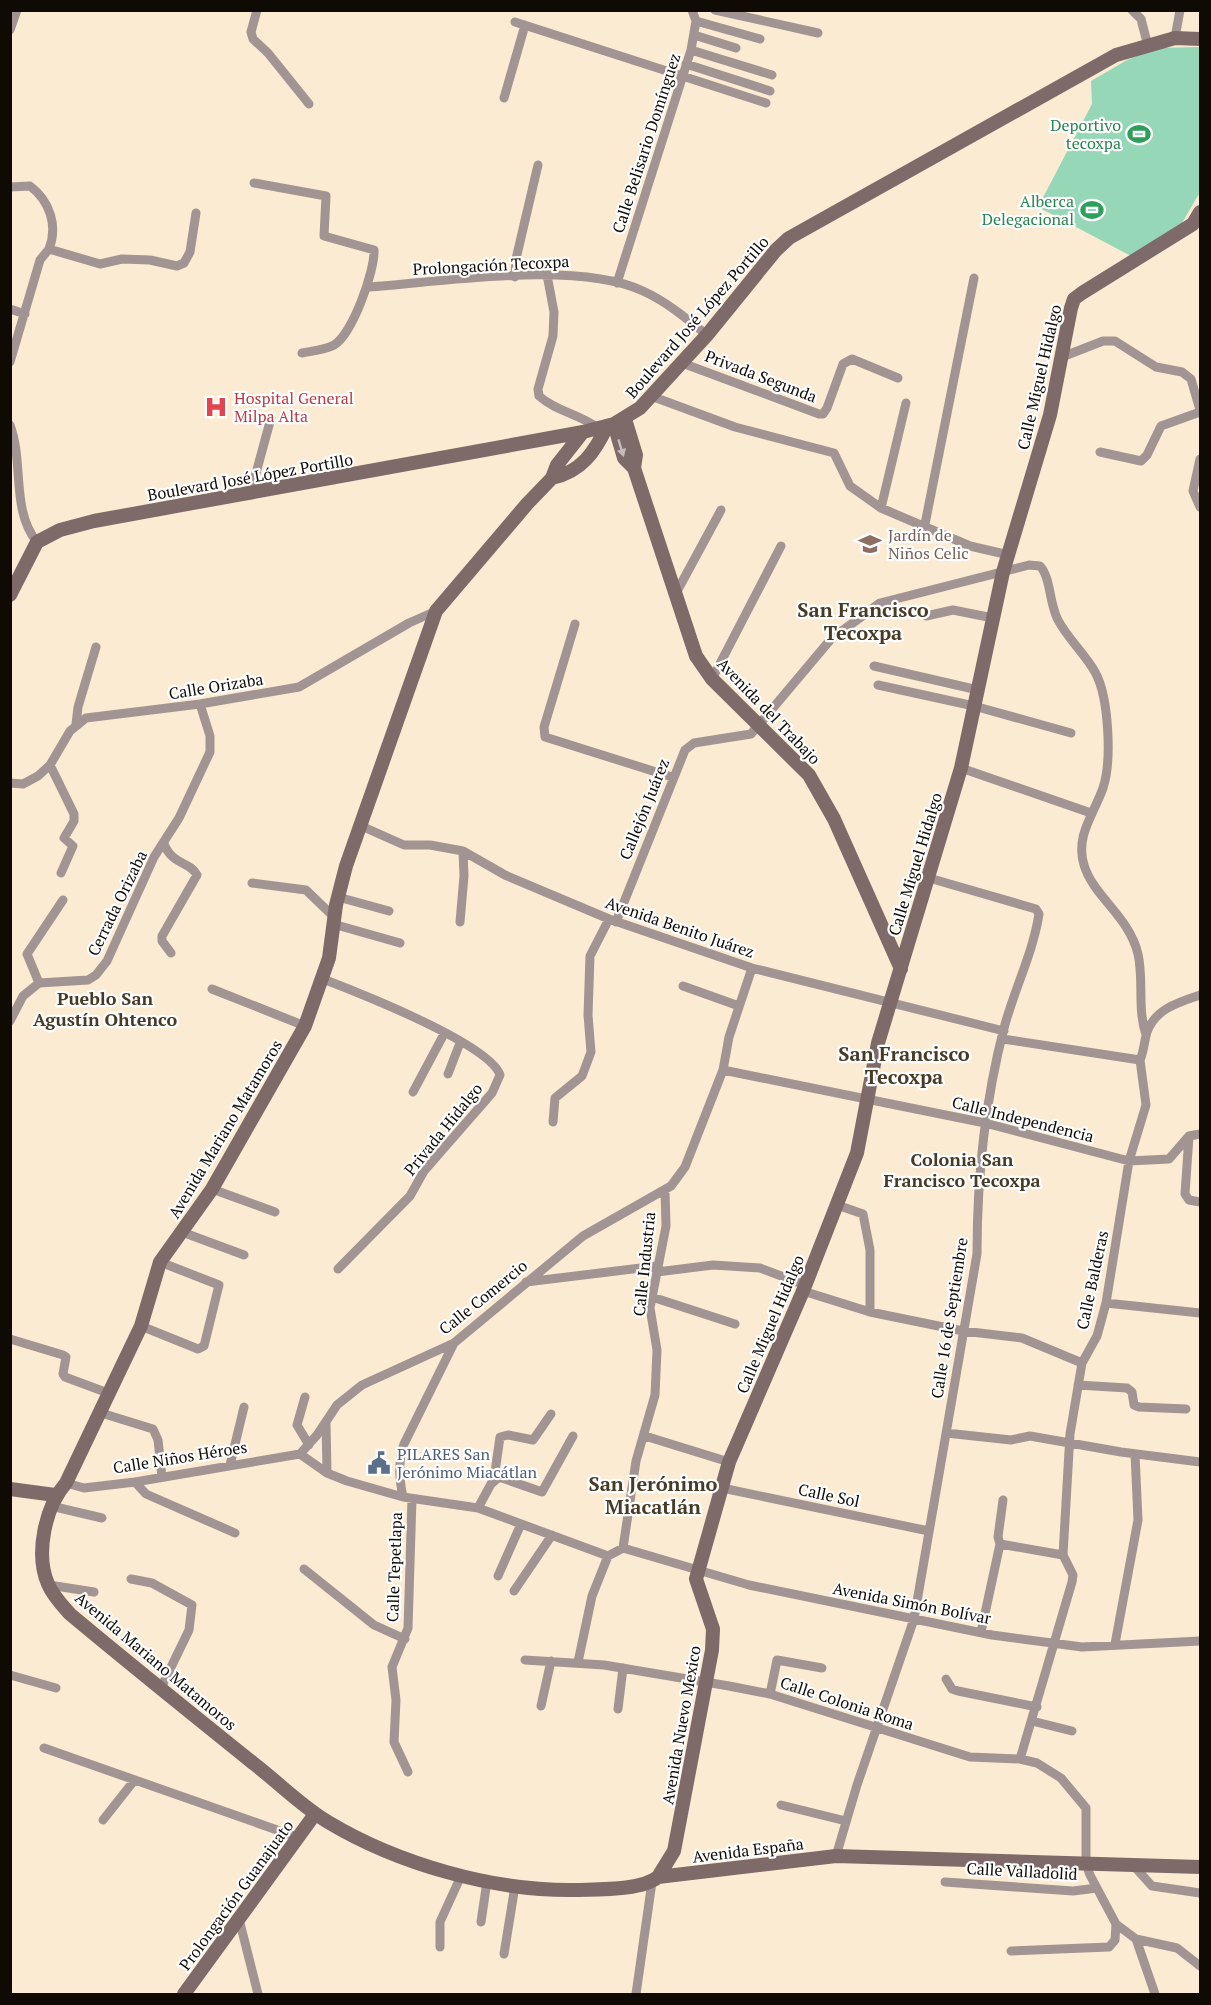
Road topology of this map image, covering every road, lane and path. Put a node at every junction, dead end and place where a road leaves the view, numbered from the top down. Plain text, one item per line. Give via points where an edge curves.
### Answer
1 (17, 10) edge
2 (257, 10) edge
3 (692, 10) edge
4 (715, 10) edge
5 (1132, 10) edge
6 (1180, 10) edge
7 (696, 21) junction
8 (10, 30) edge
9 (818, 33) dead end
10 (694, 35) junction
11 (1175, 38) junction
12 (760, 39) dead end
13 (1200, 39) edge
14 (1148, 46) junction
15 (736, 48) dead end
16 (691, 50) junction
17 (686, 64) junction
18 (772, 75) dead end
19 (682, 78) junction
20 (770, 91) dead end
21 (504, 98) dead end
22 (766, 103) dead end
23 (309, 104) dead end
24 (538, 165) dead end
25 (254, 183) dead end
26 (10, 187) edge
27 (1200, 212) edge
28 (196, 213) dead end
29 (49, 249) junction
30 (547, 275) junction
31 (515, 277) junction
32 (974, 278) dead end
33 (617, 283) junction
34 (369, 287) junction
35 (10, 309) edge
36 (25, 314) junction
37 (707, 335) junction
38 (302, 353) dead end
39 (1062, 357) junction
40 (10, 362) edge
41 (682, 363) junction
42 (898, 378) dead end
43 (651, 396) junction
44 (906, 403) dead end
45 (1200, 411) edge
46 (271, 418) dead end
47 (611, 424) junction
48 (10, 425) edge
49 (583, 432) junction
50 (1100, 452) dead end
51 (1200, 459) edge
52 (552, 478) junction
53 (15, 490) edge
54 (250, 495) junction
55 (1200, 507) edge
56 (881, 508) junction
57 (721, 510) dead end
58 (924, 529) junction
59 (38, 542) junction
60 (781, 546) dead end
61 (1009, 555) junction
62 (1003, 572) junction
63 (10, 595) edge
64 (675, 595) junction
65 (436, 611) junction
66 (926, 616) dead end
67 (993, 618) junction
68 (575, 624) dead end
69 (96, 647) dead end
70 (874, 666) dead end
71 (712, 679) junction
72 (878, 685) dead end
73 (978, 690) junction
74 (200, 704) junction
75 (974, 706) junction
76 (76, 724) junction
77 (759, 726) junction
78 (1071, 734) dead end
79 (50, 765) junction
80 (961, 768) junction
81 (672, 777) junction
82 (10, 783) edge
83 (1091, 813) junction
84 (359, 825) junction
85 (164, 844) junction
86 (463, 851) junction
87 (61, 873) dead end
88 (929, 878) junction
89 (252, 883) dead end
90 (338, 897) junction
91 (63, 900) dead end
92 (389, 911) dead end
93 (333, 920) junction
94 (613, 920) junction
95 (460, 922) dead end
96 (400, 943) dead end
97 (171, 953) dead end
98 (753, 968) junction
99 (901, 969) junction
100 (322, 979) junction
101 (39, 983) junction
102 (683, 986) dead end
103 (212, 989) dead end
104 (1200, 996) edge
105 (890, 1004) junction
106 (739, 1006) junction
107 (10, 1021) edge
108 (305, 1026) junction
109 (444, 1034) junction
110 (1003, 1035) junction
111 (1146, 1035) junction
112 (460, 1043) junction
113 (1140, 1060) junction
114 (723, 1070) junction
115 (448, 1074) dead end
116 (413, 1092) dead end
117 (868, 1100) junction
118 (553, 1122) dead end
119 (985, 1123) junction
120 (1200, 1123) edge
121 (1196, 1135) edge
122 (1129, 1161) junction
123 (212, 1189) junction
124 (665, 1191) junction
125 (1200, 1202) edge
126 (837, 1205) junction
127 (275, 1212) dead end
128 (182, 1232) junction
129 (244, 1255) dead end
130 (160, 1262) junction
131 (338, 1269) dead end
132 (657, 1269) junction
133 (526, 1282) junction
134 (804, 1288) junction
135 (652, 1297) junction
136 (1106, 1303) junction
137 (870, 1312) junction
138 (1200, 1313) edge
139 (735, 1323) dead end
140 (141, 1326) junction
141 (963, 1331) junction
142 (10, 1340) edge
143 (454, 1342) junction
144 (1082, 1363) junction
145 (1078, 1384) junction
146 (108, 1393) junction
147 (305, 1397) dead end
148 (244, 1407) dead end
149 (1186, 1409) dead end
150 (98, 1412) junction
151 (551, 1414) dead end
152 (326, 1420) junction
153 (946, 1433) junction
154 (573, 1436) dead end
155 (645, 1436) junction
156 (1070, 1443) junction
157 (309, 1445) junction
158 (300, 1454) junction
159 (1135, 1454) junction
160 (729, 1462) junction
161 (1200, 1462) edge
162 (230, 1465) junction
163 (327, 1473) junction
164 (162, 1478) junction
165 (494, 1479) junction
166 (135, 1482) junction
167 (66, 1483) junction
168 (722, 1488) junction
169 (10, 1489) edge
170 (407, 1498) junction
171 (1003, 1500) dead end
172 (53, 1501) junction
173 (478, 1509) junction
174 (102, 1518) dead end
175 (521, 1524) junction
176 (929, 1531) junction
177 (235, 1533) dead end
178 (552, 1535) junction
179 (1000, 1544) junction
180 (623, 1548) junction
181 (1063, 1555) junction
182 (608, 1556) junction
183 (304, 1569) dead end
184 (698, 1572) junction
185 (498, 1576) dead end
186 (131, 1579) dead end
187 (49, 1585) junction
188 (514, 1591) dead end
189 (94, 1592) dead end
190 (914, 1619) junction
191 (981, 1632) junction
192 (405, 1639) junction
193 (1200, 1641) edge
194 (1054, 1643) junction
195 (1115, 1644) junction
196 (525, 1660) dead end
197 (551, 1661) junction
198 (578, 1662) junction
199 (623, 1668) junction
200 (822, 1668) dead end
201 (10, 1675) edge
202 (946, 1680) dead end
203 (706, 1683) junction
204 (56, 1688) dead end
205 (161, 1688) junction
206 (770, 1694) junction
207 (541, 1706) dead end
208 (1037, 1707) junction
209 (618, 1709) dead end
210 (1032, 1720) junction
211 (876, 1729) junction
212 (1072, 1731) dead end
213 (44, 1748) dead end
214 (1020, 1759) junction
215 (408, 1772) dead end
216 (133, 1782) junction
217 (781, 1805) dead end
218 (315, 1814) junction
219 (103, 1820) dead end
220 (846, 1821) junction
221 (297, 1836) junction
222 (674, 1851) junction
223 (836, 1856) junction
224 (1086, 1864) junction
225 (1133, 1865) junction
226 (1200, 1867) edge
227 (687, 1874) junction
228 (462, 1876) junction
229 (655, 1880) junction
230 (487, 1881) junction
231 (945, 1882) dead end
232 (515, 1886) junction
233 (1097, 1888) junction
234 (1200, 1893) edge
235 (240, 1919) junction
236 (481, 1922) dead end
237 (1116, 1924) junction
238 (1136, 1939) junction
239 (440, 1947) dead end
240 (1011, 1951) dead end
241 (504, 1954) dead end
242 (1200, 1966) edge
243 (184, 1995) edge
244 (258, 1995) edge
245 (636, 1995) edge
246 (1155, 1995) edge

1 - 8 street
2 - 23 street via 253,39
3 - 7 street, Calle Belisario Domínguez
4 - 9 street
5 - 14 street via 1141,19
6 - 11 street
7 - 10 street, Calle Belisario Domínguez
7 - 12 street
10 - 15 street
10 - 16 street, Calle Belisario Domínguez
11 - 13 street, Boulevard José López Portillo
11 - 14 street, Boulevard José López Portillo
14 - 37 street, Boulevard José López Portillo via 1116,55 789,238
16 - 17 street, Calle Belisario Domínguez
16 - 18 street
17 - 19 street, Calle Belisario Domínguez
17 - 20 street
19 - 21 street via 520,24
19 - 22 street
19 - 33 street, Calle Belisario Domínguez
24 - 31 street
25 - 34 street via 327,196 324,237 374,250
26 - 29 street via 30,186 39,193 50,212 55,234
27 - 39 street, Calle Miguel Hidalgo via 1193,224 1074,299
28 - 29 street via 190,252 184,263 177,266 122,259 100,264
29 - 36 street via 40,260
30 - 31 street, Prolongación Tecoxpa
30 - 33 street, Prolongación Tecoxpa
30 - 47 street via 554,312 553,336 538,390 540,396 562,410
31 - 34 street, Prolongación Tecoxpa
32 - 58 street
33 - 37 street, Prolongación Tecoxpa via 640,289 669,304
34 - 38 street via 336,345
35 - 36 street
36 - 40 street
37 - 41 street, Boulevard José López Portillo
39 - 45 street via 1103,341 1114,341 1156,367 1182,372 1191,379
39 - 61 street, Calle Miguel Hidalgo via 1050,415
41 - 42 street, Privada Segunda via 819,414 827,408 843,364 852,359
41 - 43 street, Boulevard José López Portillo
43 - 47 street, Boulevard José López Portillo
43 - 56 street via 735,427 834,453 850,486
44 - 56 street
45 - 50 street via 1161,426 1148,455 1141,461
46 - 54 street
47 - 49 street, Boulevard José López Portillo
47 - 52 street, Avenida Mariano Matamoros via 585,462
47 - 64 street, Avenida del Trabajo via 624,458 634,468
48 - 53 street via 20,468
49 - 52 street, Avenida Mariano Matamoros via 557,465
49 - 54 street, Boulevard José López Portillo
51 - 55 street via 1193,491
52 - 65 street, Avenida Mariano Matamoros
53 - 59 street via 31,535
54 - 59 street, Boulevard José López Portillo via 94,521 60,530
56 - 58 street
57 - 64 street
58 - 61 street
59 - 63 street
60 - 71 street
61 - 62 street, Calle Miguel Hidalgo
62 - 67 street, Calle Miguel Hidalgo
62 - 77 street via 880,603 831,639
62 - 83 street via 1040,566 1046,573 1058,621 1096,673 1107,709 1107,748 1104,787
64 - 71 street, Avenida del Trabajo via 696,656
65 - 74 street, Calle Orizaba via 298,687
65 - 84 street, Avenida Mariano Matamoros
66 - 67 street via 953,610
67 - 73 street, Calle Miguel Hidalgo
68 - 81 street via 544,727 545,736
69 - 76 street
70 - 73 street
71 - 77 street, Avenida del Trabajo
72 - 75 street
73 - 75 street, Calle Miguel Hidalgo
74 - 76 street, Calle Orizaba via 96,715
74 - 85 street, Cerrada Orizaba via 210,736 210,752
75 - 78 street
75 - 80 street, Calle Miguel Hidalgo
76 - 79 street
77 - 81 street, Callejón Juárez via 747,736 694,743 685,750
77 - 99 street, Avenida del Trabajo via 809,775 834,819
79 - 82 street via 31,781
79 - 87 street via 74,814 64,838 73,846
80 - 83 street
80 - 88 street, Calle Miguel Hidalgo
81 - 94 street, Callejón Juárez
83 - 111 street via 1081,840 1084,866 1126,923 1138,954
84 - 86 street, Avenida Benito Juárez via 404,845
84 - 90 street, Avenida Mariano Matamoros
85 - 97 street, Cerrada Orizaba via 174,860 197,875 162,936
85 - 101 street, Cerrada Orizaba via 154,856 107,961 96,975 88,980
86 - 94 street, Avenida Benito Juárez via 505,875
86 - 95 street
88 - 99 street, Calle Miguel Hidalgo
88 - 110 street, Calle 16 de Septiembre via 1036,909 1038,919
89 - 93 street via 306,890
90 - 92 street
90 - 93 street, Avenida Mariano Matamoros
91 - 101 street via 27,954
93 - 96 street
93 - 100 street, Avenida Mariano Matamoros via 329,958
94 - 98 street, Avenida Benito Juárez
94 - 118 street, Callejón Juárez via 590,956 591,1052 582,1076 555,1098
98 - 105 street, Avenida Benito Juárez
98 - 106 street, Calle Industria
99 - 105 street, Calle Miguel Hidalgo
100 - 108 street, Avenida Mariano Matamoros
100 - 109 street, Privada Hidalgo via 386,1003
101 - 107 street via 23,996
102 - 106 street
103 - 108 street
104 - 111 street via 1172,1005 1151,1024
105 - 110 street, Avenida Benito Juárez
105 - 117 street, Calle Miguel Hidalgo
106 - 114 street, Calle Industria
108 - 123 street, Avenida Mariano Matamoros
109 - 112 street, Privada Hidalgo
109 - 116 street
110 - 113 street, Avenida Benito Juárez
110 - 119 street, Calle 16 de Septiembre
111 - 113 street via 1146,1048
112 - 115 street
112 - 131 street, Privada Hidalgo via 497,1067 498,1084 424,1171 410,1196
113 - 122 street, Calle Balderas via 1146,1105
114 - 117 street, Calle Independencia
114 - 124 street, Calle Industria via 685,1167
117 - 119 street, Calle Independencia
117 - 126 street, Calle Miguel Hidalgo via 857,1154
119 - 122 street, Calle Independencia
119 - 141 street, Calle 16 de Septiembre via 977,1254
120 - 121 street
121 - 122 street, Calle Independencia via 1168,1159
121 - 125 street via 1185,1194 1189,1200
122 - 136 street, Calle Balderas
123 - 127 street
123 - 128 street, Avenida Mariano Matamoros
124 - 132 street, Calle Industria via 666,1226
124 - 133 street, Calle Comercio via 583,1236
126 - 134 street, Calle Miguel Hidalgo
126 - 137 street via 863,1214 870,1250
128 - 129 street
128 - 130 street, Avenida Mariano Matamoros
130 - 140 street, Avenida Mariano Matamoros
130 - 140 street via 218,1288 202,1349
132 - 133 street
132 - 134 street via 713,1265 760,1268
132 - 135 street, Calle Industria
133 - 143 street, Calle Comercio
134 - 137 street
134 - 160 street, Calle Miguel Hidalgo
135 - 139 street
135 - 155 street, Calle Industria via 657,1362 655,1395
136 - 138 street
136 - 144 street, Calle Balderas via 1097,1336
137 - 141 street
140 - 146 street, Avenida Mariano Matamoros
141 - 144 street via 1022,1338
141 - 153 street, Calle 16 de Septiembre
142 - 146 street via 63,1355 66,1377
143 - 152 street, Calle Comercio via 362,1385 337,1405
143 - 170 street, Calle Tepetlapa via 400,1457 399,1480
144 - 145 street, Calle Balderas
145 - 149 street via 1127,1388 1132,1392 1134,1405 1139,1407
145 - 156 street, Calle Balderas
146 - 150 street, Avenida Mariano Matamoros
147 - 157 street via 297,1425
148 - 162 street
150 - 164 street via 153,1429
150 - 167 street, Avenida Mariano Matamoros
151 - 165 street via 533,1440 501,1437
152 - 157 street, Calle Comercio
152 - 163 street
153 - 156 street via 1011,1440 1030,1436
153 - 176 street, Calle 16 de Septiembre
154 - 165 street via 542,1492 504,1478
155 - 160 street
155 - 180 street, Calle Industria via 636,1461
156 - 159 street
156 - 181 street, Calle Balderas
157 - 158 street, Calle Comercio
158 - 162 street, Calle Niños Héroes
158 - 163 street
159 - 161 street
159 - 195 street via 1138,1520
160 - 168 street, Calle Miguel Hidalgo
162 - 164 street, Calle Niños Héroes
163 - 170 street
164 - 166 street, Calle Niños Héroes
165 - 173 street
166 - 167 street, Calle Niños Héroes via 84,1488
166 - 177 street via 146,1494
167 - 172 street, Avenida Mariano Matamoros
168 - 176 street, Calle Sol
168 - 184 street, Calle Miguel Hidalgo
169 - 172 street
170 - 173 street
170 - 192 street, Calle Tepetlapa
171 - 179 street
172 - 174 street
172 - 187 street, Avenida Mariano Matamoros via 43,1555
173 - 175 street
175 - 178 street
175 - 185 street
176 - 190 street, Calle 16 de Septiembre
178 - 182 street
178 - 188 street
179 - 181 street
179 - 191 street
180 - 182 street
180 - 184 street, Avenida Simón Bolívar
181 - 194 street, Calle Balderas via 1073,1575
182 - 198 street via 592,1596
183 - 192 street via 374,1625
184 - 190 street, Avenida Simón Bolívar
184 - 203 street, Avenida Nuevo Mexico via 697,1587 713,1629
186 - 205 street via 152,1583 192,1605 189,1630
187 - 189 street
187 - 205 street, Avenida Mariano Matamoros via 70,1614
190 - 191 street, Avenida Simón Bolívar
190 - 211 street, Calle 16 de Septiembre
191 - 194 street, Avenida Simón Bolívar
192 - 215 street, Calle Tepetlapa via 392,1667 396,1700 393,1734
193 - 195 street, Avenida Simón Bolívar
194 - 195 street, Avenida Simón Bolívar via 1082,1647
194 - 208 street, Calle Balderas
196 - 197 street, Calle Colonia Roma
197 - 198 street, Calle Colonia Roma
197 - 207 street
198 - 199 street, Calle Colonia Roma
199 - 203 street, Calle Colonia Roma
199 - 209 street
200 - 206 street via 777,1660
201 - 204 street
202 - 208 street via 958,1691
203 - 206 street, Calle Colonia Roma
203 - 222 street, Avenida Nuevo Mexico
205 - 218 street, Avenida Mariano Matamoros
206 - 211 street, Calle Colonia Roma
208 - 210 street, Calle Balderas
210 - 212 street
210 - 214 street, Calle Balderas
211 - 214 street, Calle Colonia Roma via 970,1757
211 - 220 street, Calle 16 de Septiembre
213 - 216 street
214 - 224 street, Calle Colonia Roma via 1049,1770 1081,1799 1088,1823
216 - 219 street
216 - 221 street
217 - 220 street
218 - 221 street, Prolongación Guanajuato
218 - 228 street, Avenida España via 385,1849
220 - 223 street, Calle 16 de Septiembre
221 - 235 street, Prolongación Guanajuato
222 - 227 street
222 - 229 street
223 - 224 street, Avenida España
223 - 227 street, Avenida España
224 - 225 street, Avenida España
224 - 233 street
225 - 226 street, Avenida España
225 - 234 street via 1152,1886
227 - 229 street, Avenida España
228 - 230 street, Avenida España
228 - 239 street via 440,1922
229 - 232 street, Avenida España via 588,1889
229 - 245 street
230 - 232 street, Avenida España
230 - 236 street
231 - 233 street, Calle Valladolid via 1073,1891
232 - 241 street
233 - 237 street
235 - 243 street, Prolongación Guanajuato
235 - 244 street
237 - 238 street
237 - 240 street via 1115,1940 1109,1947
238 - 242 street via 1177,1948
238 - 246 street

